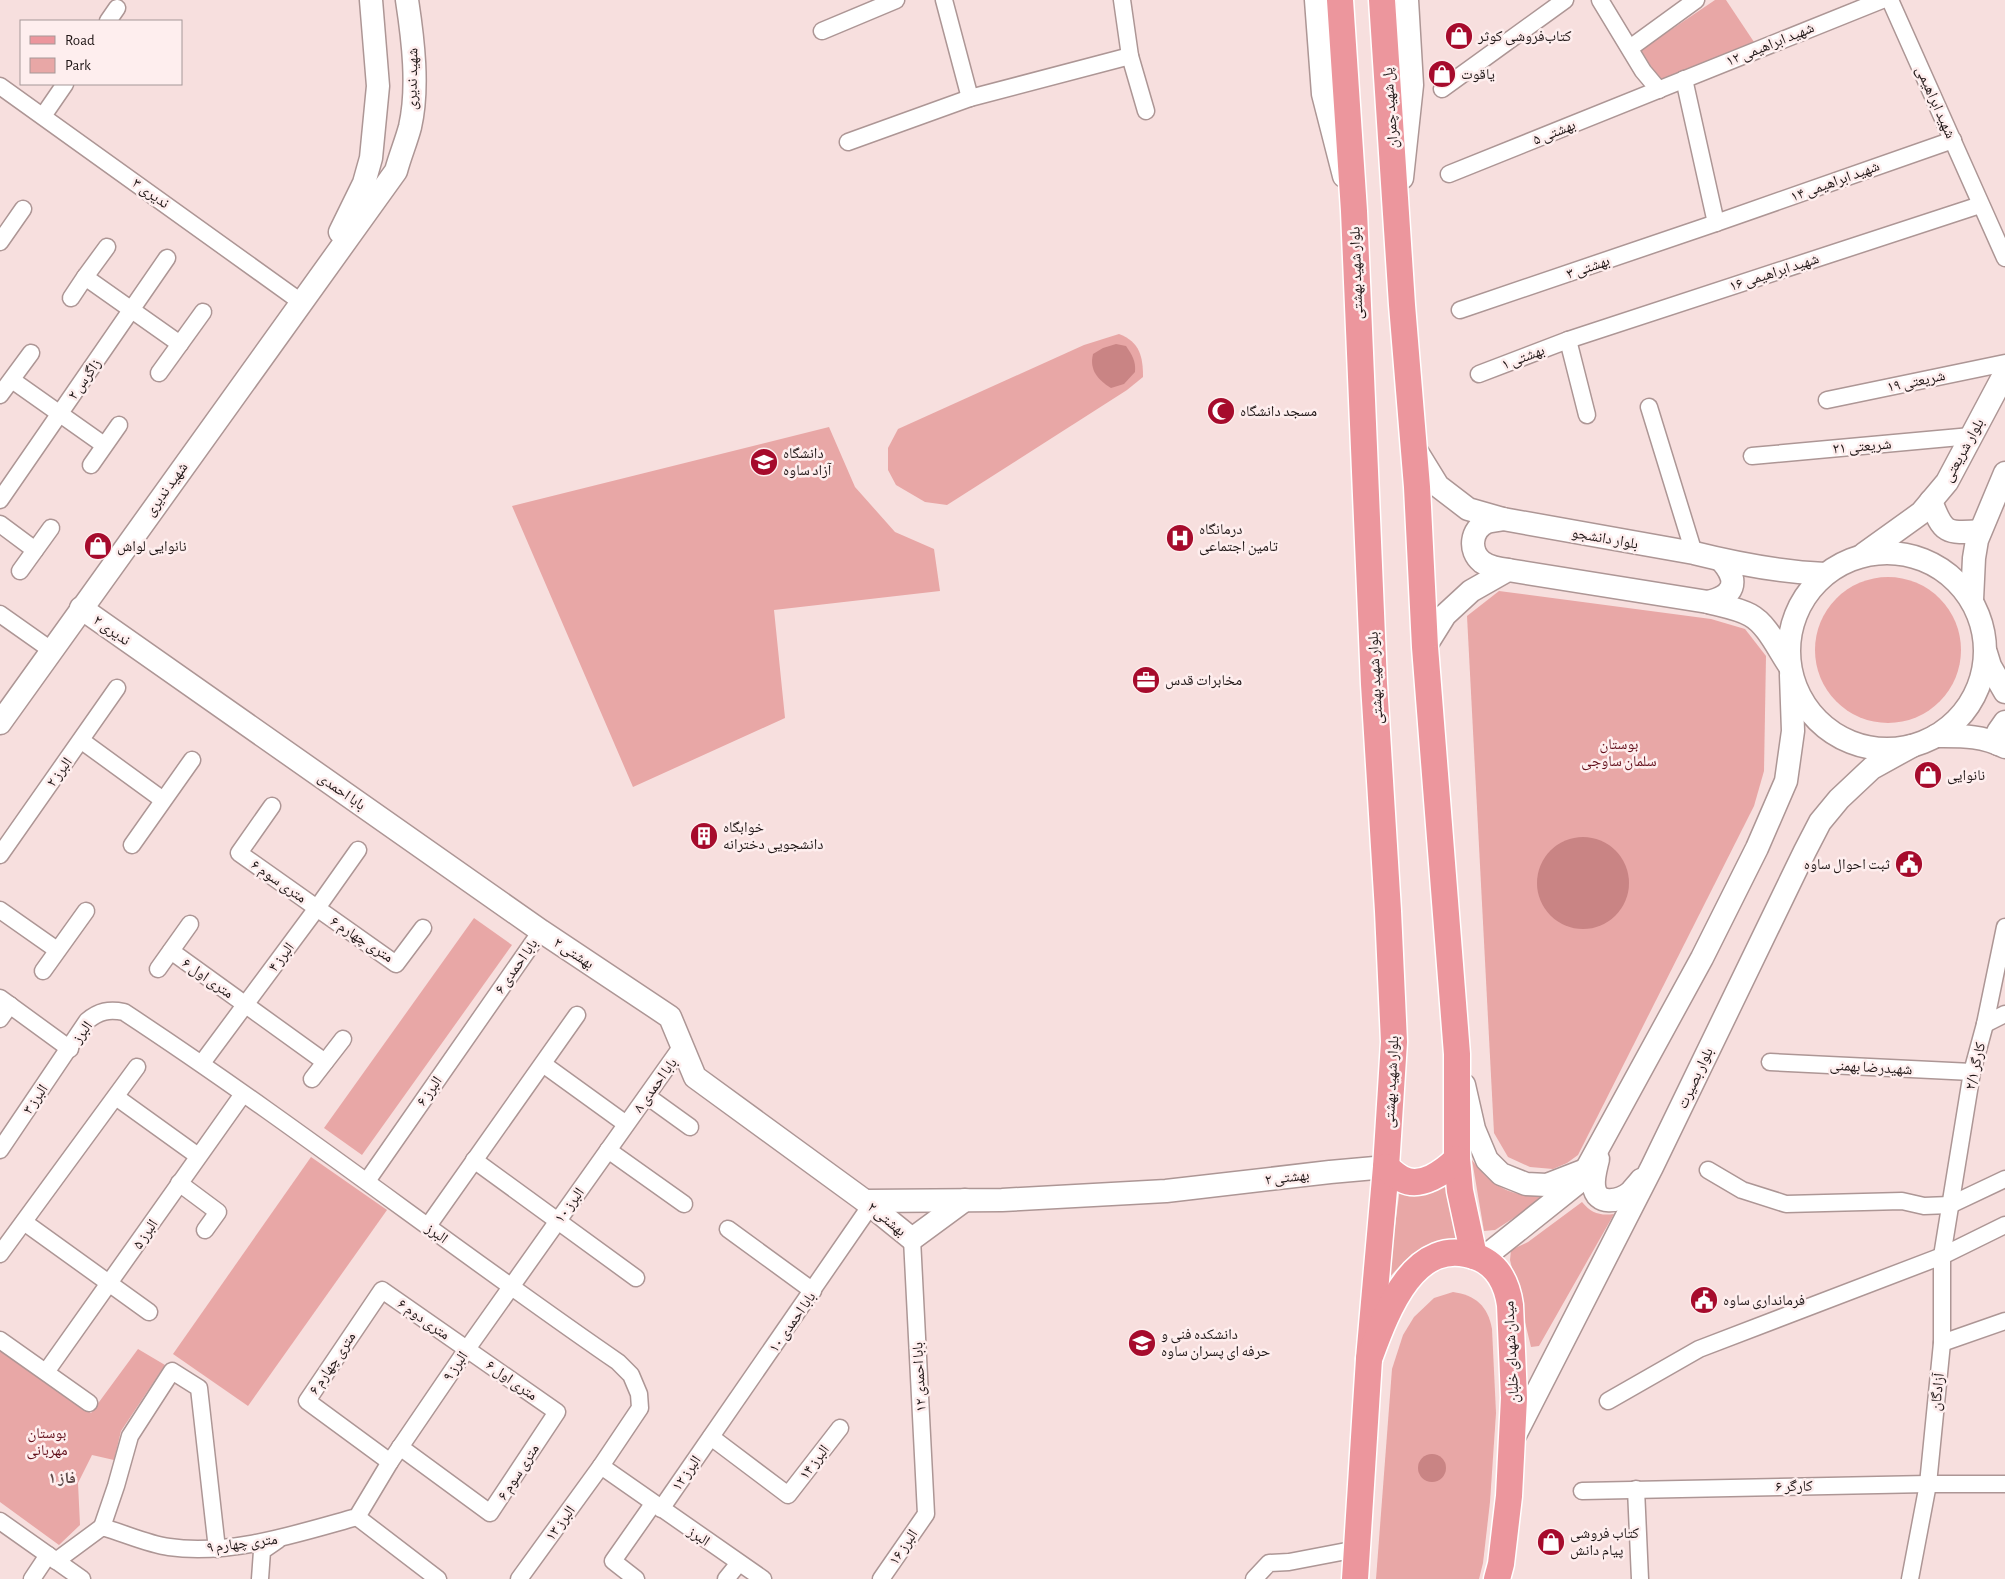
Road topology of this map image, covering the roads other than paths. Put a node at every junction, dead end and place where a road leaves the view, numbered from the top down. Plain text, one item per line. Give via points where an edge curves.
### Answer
1 (370, 0) edge
2 (407, 0) edge
3 (896, 0) edge
4 (944, 0) edge
5 (1122, 0) edge
6 (1316, 0) edge
7 (1340, 0) edge
8 (1382, 0) edge
9 (1407, 0) edge
10 (1565, 0) edge
11 (1600, 0) edge
12 (1696, 0) edge
13 (1882, 0) edge
14 (1890, 0) edge
15 (822, 31) dead end
16 (1630, 48) junction
17 (1130, 56) junction
18 (1684, 79) junction
19 (64, 85) edge
20 (0, 86) edge
21 (1442, 89) dead end
22 (1659, 90) junction
23 (970, 98) junction
24 (1146, 111) dead end
25 (43, 116) junction
26 (1953, 140) junction
27 (848, 142) dead end
28 (1449, 174) dead end
29 (1980, 205) junction
30 (23, 209) dead end
31 (1354, 211) junction
32 (1397, 216) junction
33 (6, 222) edge
34 (1716, 223) junction
35 (0, 242) edge
36 (107, 247) dead end
37 (167, 258) dead end
38 (2005, 258) edge
39 (85, 277) junction
40 (317, 280) junction
41 (70, 298) dead end
42 (301, 302) junction
43 (132, 310) junction
44 (1460, 310) dead end
45 (203, 312) dead end
46 (1568, 340) junction
47 (180, 344) junction
48 (31, 353) dead end
49 (2005, 363) edge
50 (159, 373) dead end
51 (2005, 373) edge
52 (1478, 374) dead end
53 (12, 380) junction
54 (0, 396) edge
55 (1827, 400) dead end
56 (1648, 407) dead end
57 (59, 414) junction
58 (1587, 415) dead end
59 (119, 425) dead end
60 (1971, 436) junction
61 (104, 445) junction
62 (1414, 447) junction
63 (1752, 456) dead end
64 (91, 465) dead end
65 (2005, 474) edge
66 (0, 500) edge
67 (1931, 501) junction
68 (1503, 519) junction
69 (0, 524) edge
70 (51, 528) dead end
71 (1980, 531) junction
72 (34, 550) junction
73 (1694, 553) junction
74 (1863, 555) junction
75 (1722, 561) junction
76 (1508, 570) junction
77 (20, 571) dead end
78 (1825, 574) junction
79 (1972, 600) junction
80 (1708, 602) junction
81 (81, 608) junction
82 (0, 614) edge
83 (1425, 647) junction
84 (51, 650) junction
85 (1986, 651) junction
86 (143, 652) joint
87 (1790, 670) junction
88 (118, 688) dead end
89 (2005, 692) edge
90 (2005, 722) edge
91 (0, 723) edge
92 (1936, 736) junction
93 (82, 741) junction
94 (1912, 746) junction
95 (2002, 746) edge
96 (192, 760) dead end
97 (163, 800) junction
98 (272, 806) dead end
99 (132, 844) dead end
100 (358, 850) dead end
101 (0, 855) edge
102 (317, 908) junction
103 (0, 910) edge
104 (86, 911) dead end
105 (190, 924) dead end
106 (423, 928) dead end
107 (2005, 928) edge
108 (541, 931) junction
109 (57, 950) junction
110 (171, 951) junction
111 (158, 969) dead end
112 (43, 971) dead end
113 (5, 1001) edge
114 (492, 1002) joint
115 (245, 1004) junction
116 (2005, 1014) edge
117 (577, 1015) dead end
118 (0, 1019) edge
119 (1985, 1024) junction
120 (343, 1039) dead end
121 (682, 1046) junction
122 (70, 1049) junction
123 (1457, 1054) junction
124 (325, 1062) junction
125 (1770, 1062) dead end
126 (202, 1063) junction
127 (543, 1064) junction
128 (137, 1067) dead end
129 (1972, 1072) junction
130 (312, 1079) dead end
131 (243, 1094) junction
132 (647, 1096) junction
133 (116, 1097) junction
134 (626, 1124) junction
135 (690, 1127) dead end
136 (1602, 1144) junction
137 (0, 1150) edge
138 (608, 1150) junction
139 (198, 1156) junction
140 (1457, 1159) junction
141 (474, 1160) junction
142 (1386, 1167) junction
143 (1652, 1167) junction
144 (1588, 1168) junction
145 (1708, 1170) dead end
146 (2005, 1179) edge
147 (367, 1181) junction
148 (179, 1183) junction
149 (965, 1200) junction
150 (868, 1203) junction
151 (684, 1204) dead end
152 (1950, 1205) junction
153 (558, 1220) junction
154 (24, 1222) junction
155 (2005, 1225) edge
156 (428, 1226) junction
157 (728, 1229) dead end
158 (205, 1230) dead end
159 (912, 1239) junction
160 (0, 1254) edge
161 (1942, 1256) junction
162 (1478, 1258) junction
163 (636, 1278) dead end
164 (110, 1284) junction
165 (510, 1287) junction
166 (382, 1290) joint
167 (813, 1291) junction
168 (149, 1312) dead end
169 (2005, 1321) edge
170 (0, 1340) edge
171 (1942, 1343) junction
172 (467, 1349) junction
173 (1369, 1358) junction
174 (46, 1372) junction
175 (1608, 1401) dead end
176 (89, 1403) dead end
177 (557, 1412) joint
178 (840, 1428) dead end
179 (712, 1437) junction
180 (1512, 1440) junction
181 (400, 1447) junction
182 (390, 1462) junction
183 (601, 1466) junction
184 (1928, 1484) junction
185 (2005, 1484) edge
186 (1636, 1489) junction
187 (1582, 1491) dead end
188 (657, 1506) junction
189 (926, 1514) joint
190 (358, 1517) junction
191 (0, 1521) edge
192 (102, 1527) junction
193 (279, 1539) junction
194 (217, 1548) junction
195 (52, 1558) junction
196 (738, 1563) junction
197 (1354, 1568) edge
198 (32, 1579) edge
199 (82, 1579) edge
200 (260, 1579) edge
201 (438, 1579) edge
202 (519, 1579) edge
203 (636, 1579) edge
204 (726, 1579) edge
205 (763, 1579) edge
206 (881, 1579) edge
207 (1254, 1579) edge
208 (1497, 1579) edge
209 (1640, 1579) edge
210 (1910, 1579) edge

1 - 40 street, شهید ندیری via 378,86 371,158 364,183
2 - 40 street, شهید ندیری via 414,92 410,126 396,171
3 - 15 street
4 - 23 street
5 - 17 street
6 - 31 street, بلوار شهید بهشتی via 1323,94
7 - 31 main road
8 - 32 main road, پل شهید چمران
9 - 32 street via 1412,86
10 - 21 street
11 - 16 street
12 - 16 street
13 - 18 street, شهید ابراهیمی ۱۲
14 - 26 street, شهید ابراهیمی
16 - 22 street
17 - 23 street
17 - 24 street
18 - 22 street, شهید ابراهیمی ۱۲
18 - 34 street
19 - 25 street
20 - 25 street, ندیری ۳
22 - 28 street, بهشتی ۵
23 - 27 street
25 - 42 street, ندیری ۳
26 - 29 street, شهید ابراهیمی
26 - 34 street, شهید ابراهیمی ۱۴
29 - 38 street, شهید ابراهیمی
29 - 46 street, شهید ابراهیمی ۱۶
30 - 33 street
31 - 142 main road, بلوار شهید بهشتی via 1394,1042
32 - 62 main road
33 - 35 street
34 - 44 street, بهشتی ۳
36 - 39 street
37 - 43 street, زاگرس ۲
39 - 41 street
39 - 43 street
40 - 42 street, شهید ندیری
42 - 81 street, شهید ندیری
43 - 47 street
43 - 57 street, زاگرس ۲
45 - 47 street
46 - 52 street, بهشتی ۱
46 - 58 street
47 - 50 street
48 - 53 street
49 - 55 street, شریعتی ۱۹
51 - 60 street, بلوار شریعتی
53 - 54 street
53 - 57 street
56 - 73 street
57 - 61 street
57 - 66 street, زاگرس ۲
59 - 61 street
60 - 63 street, شریعتی ۲۱
60 - 67 street, بلوار شریعتی via 1947,482
61 - 64 street
62 - 68 street, بلوار دانشجو via 1438,486 1468,509
62 - 83 main road
65 - 71 street
67 - 71 street via 1938,521 1946,529 1963,533
67 - 74 street, بلوار شریعتی via 1921,513
68 - 73 street, بلوار دانشجو
68 - 76 street via 1485,523 1475,533 1472,544 1476,556 1483,563
69 - 72 street
70 - 72 street
71 - 79 street via 1974,558
72 - 77 street
73 - 75 street, بلوار دانشجو
74 - 78 street via 1843,562
74 - 79 street via 1891,552 1925,560 1954,578
75 - 78 street, بلوار دانشجو via 1789,572
75 - 80 street via 1731,571 1731,589 1723,599
76 - 80 street
76 - 83 street via 1471,591 1445,615
78 - 87 street via 1811,588 1792,624 1788,644
79 - 85 street via 1982,625
80 - 87 street via 1752,616
81 - 84 street, شهید ندیری
81 - 86 street, ندیری ۲
82 - 84 street
83 - 123 main road
84 - 91 street, شهید ندیری
85 - 89 street via 1990,666
85 - 92 street via 1981,680 1968,707
86 - 108 street, بابا احمدی
87 - 94 street via 1805,706 1829,731 1852,743 1877,749
87 - 136 street via 1793,731 1786,781 1710,942
88 - 93 street, البرز ۲
90 - 95 street via 1998,732
92 - 94 street
92 - 95 street via 1968,735
93 - 97 street
93 - 101 street, البرز ۲
94 - 143 street, بلوار بصیرت via 1872,768 1820,822
96 - 97 street
97 - 99 street
98 - 102 street, ۶ متری سوم via 239,853
100 - 102 street, البرز ۴
102 - 106 street, ۶ متری چهارم via 396,964
102 - 115 street, البرز ۴
103 - 109 street
104 - 109 street
105 - 110 street
107 - 119 street, کارگر ۲/۱
108 - 114 street, بابا احمدی ۶
108 - 121 street, بهشتی ۲ via 670,1017
109 - 112 street
110 - 111 street
110 - 115 street, ۶ متری اول
113 - 118 street
113 - 122 street, البرز
114 - 147 street, البرز ۶
115 - 124 street
115 - 126 street, البرز ۴
116 - 119 street
117 - 127 street
119 - 129 street, کارگر ۲/۱
120 - 124 street
121 - 132 street, بابا احمدی ۸
121 - 150 street, بهشتی ۲ via 695,1078
122 - 126 street, البرز via 95,1014 113,1010 124,1012
122 - 137 street, البرز ۳
123 - 140 main road
123 - 144 street via 1474,1129 1487,1160 1501,1174 1526,1184 1547,1185
124 - 130 street
125 - 129 street, شهیدرضا بهمنی
126 - 131 street, البرز
127 - 134 street
127 - 141 street
128 - 133 street
129 - 152 street, کارگر ۲/۱
131 - 139 street, البرز ۵
131 - 147 street, البرز
132 - 134 street, بابا احمدی ۸
132 - 135 street
133 - 139 street
133 - 154 street
134 - 138 street, البرز ۱۰
136 - 143 street via 1594,1186 1596,1194 1603,1200 1623,1197
136 - 144 street
138 - 151 street
138 - 153 street, البرز ۱۰
139 - 148 street, البرز ۵
140 - 142 main road via 1423,1181 1400,1179
140 - 162 main road via 1460,1191
141 - 153 street
141 - 156 street
142 - 149 street, بهشتی ۲ via 1166,1191
142 - 173 main road, بلوار شهید بهشتی
143 - 180 street, بلوار بصیرت
144 - 162 street via 1580,1181
145 - 152 street via 1742,1190 1786,1204 1902,1201 1924,1206
146 - 152 street
147 - 156 street, البرز
148 - 158 street via 218,1212
148 - 164 street, البرز ۵
149 - 150 street
149 - 159 street, بهشتی ۲
150 - 159 street, بهشتی ۲
150 - 167 street, بابا احمدی ۱۰
152 - 161 street, آزادگان
153 - 163 street
153 - 165 street, البرز ۱۰
154 - 160 street
154 - 164 street
155 - 161 street
156 - 165 street, البرز
157 - 167 street
159 - 189 street, بابا احمدی ۱۲
161 - 171 street, آزادگان
161 - 175 street via 1699,1349
162 - 173 main road via 1454,1252 1426,1261 1416,1269 1398,1292
162 - 180 main road, میدان شهدای خلبان via 1493,1267 1508,1292 1514,1398
164 - 168 street
164 - 174 street, البرز ۵
165 - 172 street, البرز ۹
165 - 183 street, البرز via 618,1362 631,1375 639,1394 640,1408
166 - 172 street, ۶ متری دوم
166 - 182 street, ۶ متری چهارم via 307,1401
167 - 179 street, بابا احمدی ۱۰
169 - 171 street
170 - 174 street
171 - 184 street, آزادگان
172 - 177 street, ۶ متری اول
172 - 181 street, البرز ۹
173 - 197 main road
174 - 176 street
177 - 181 street, ۶ متری سوم via 490,1513
178 - 179 street, البرز ۱۴ via 788,1495
179 - 188 street, البرز ۱۲
180 - 208 main road, میدان شهدای خلبان via 1509,1496
181 - 182 street
182 - 190 street
183 - 188 street, البرز
183 - 202 street, البرز ۱۳
184 - 185 street, کارگر ۶
184 - 186 street, کارگر ۶
184 - 210 street, آزادگان
186 - 187 street, کارگر ۶
186 - 209 street
188 - 196 street, البرز
188 - 203 street via 613,1562
189 - 206 street, البرز ۱۶
190 - 193 street, ۹ متری چهارم
190 - 201 street
191 - 195 street
192 - 194 street, ۹ متری چهارم via 168,1547
192 - 194 street via 130,1436 172,1371 199,1388
192 - 195 street
193 - 194 street, ۹ متری چهارم
193 - 200 street via 262,1551
195 - 198 street
195 - 199 street
196 - 204 street
196 - 205 street, البرز
197 - 207 street via 1269,1563

